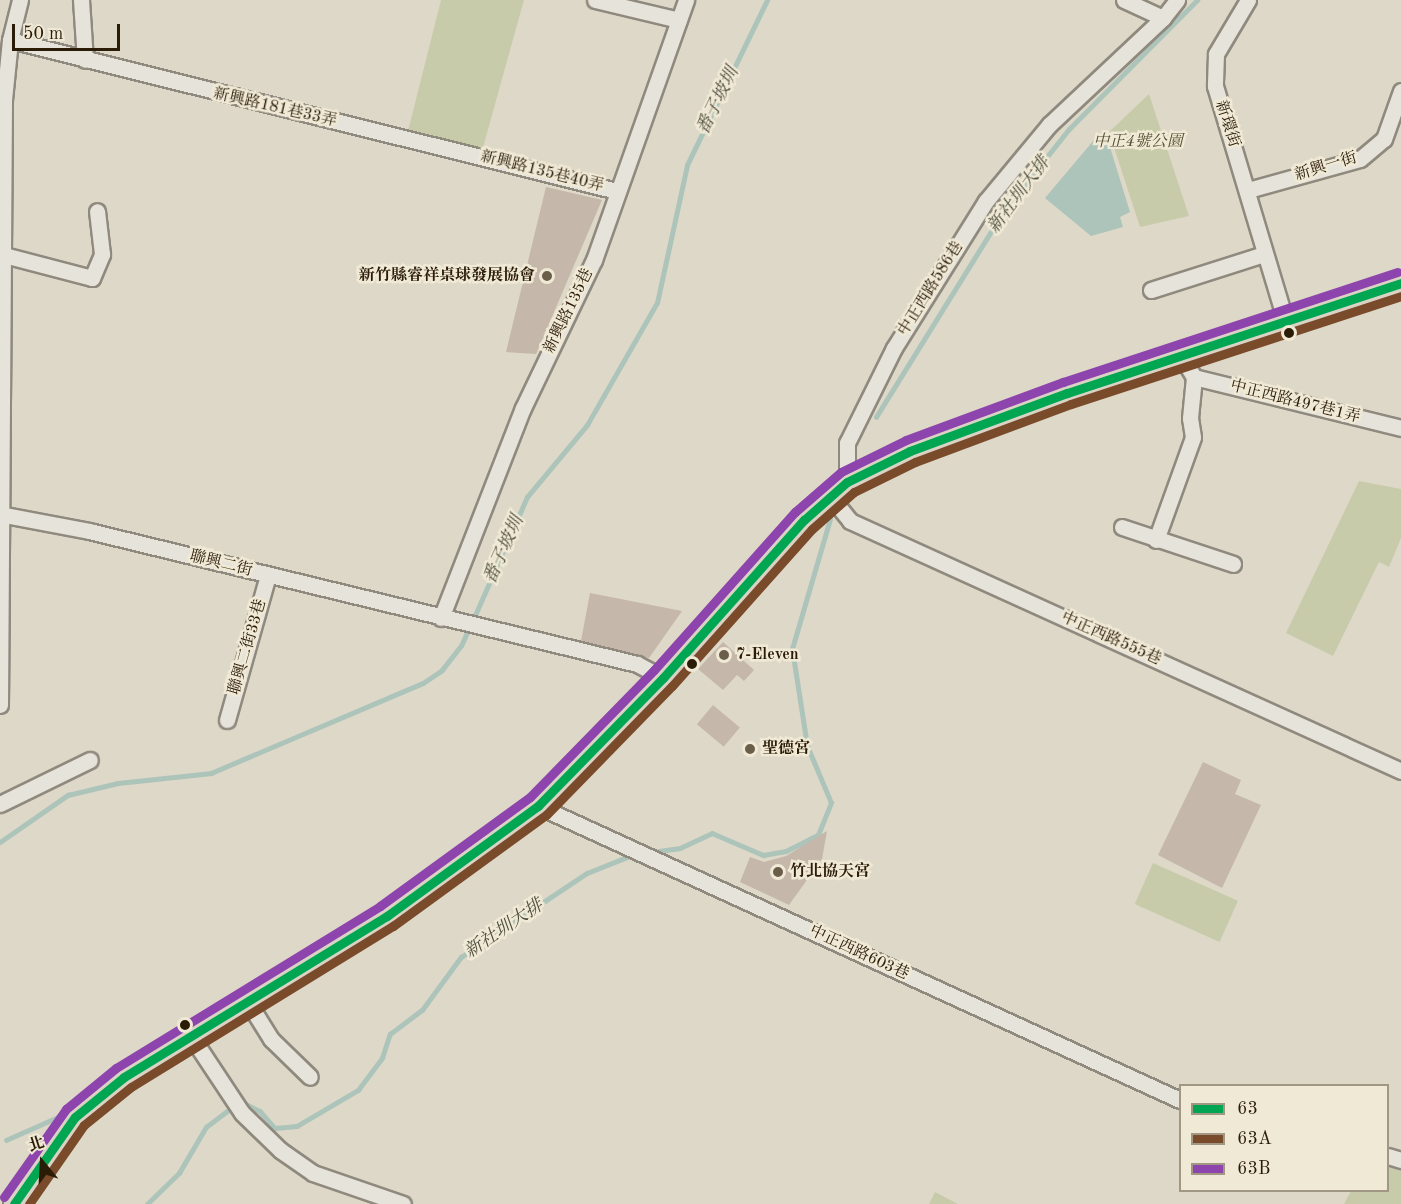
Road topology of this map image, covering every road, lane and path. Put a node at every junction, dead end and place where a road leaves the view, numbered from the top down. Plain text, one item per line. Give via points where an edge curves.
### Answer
1 (20, 0) edge
2 (81, 0) edge
3 (595, 0) edge
4 (686, 0) edge
5 (1124, 0) edge
6 (1177, 0) edge
7 (1248, 0) edge
8 (1163, 18) junction
9 (679, 20) junction
10 (10, 40) junction
11 (84, 60) junction
12 (1401, 91) edge
13 (2, 100) edge
14 (467, 153) joint
15 (1248, 190) junction
16 (617, 191) junction
17 (97, 211) dead end
18 (1264, 254) junction
19 (4, 255) junction
20 (1401, 283) edge
21 (1151, 290) dead end
22 (1285, 320) junction
23 (1181, 356) junction
24 (1194, 377) junction
25 (1399, 427) edge
26 (847, 482) junction
27 (830, 496) junction
28 (1, 514) edge
29 (1122, 527) dead end
30 (1156, 540) junction
31 (1233, 564) dead end
32 (268, 575) junction
33 (441, 618) junction
34 (663, 678) junction
35 (0, 705) edge
36 (227, 720) dead end
37 (90, 760) dead end
38 (1401, 771) edge
39 (0, 804) edge
40 (538, 806) junction
41 (248, 1002) junction
42 (191, 1036) junction
43 (309, 1077) dead end
44 (1179, 1100) edge
45 (14, 1204) edge
46 (403, 1204) edge

1 - 10 street
2 - 11 street
3 - 9 street
4 - 9 street, 新興路135巷
5 - 8 street
6 - 8 street, 中正西路586巷
7 - 15 street, 新環街 via 1216,54 1215,86
8 - 26 street, 中正西路586巷 via 1049,125 986,201 894,348 847,443
9 - 16 street, 新興路135巷
10 - 11 street, 新興路181巷33弄
10 - 13 street
11 - 14 street, 新興路181巷33弄
12 - 15 street, 新興一街 via 1384,139 1360,159
13 - 19 street
14 - 16 street, 新興路135巷40弄
15 - 18 street, 新環街
16 - 33 street, 新興路135巷 via 594,260 523,408
17 - 19 street via 102,254 92,278
18 - 21 street
18 - 22 street, 新環街
19 - 28 street
20 - 22 main road
22 - 23 main road
23 - 24 street
23 - 26 main road via 910,451
24 - 25 street, 中正西路497巷1弄
24 - 30 street via 1190,418 1193,437
26 - 27 main road
27 - 34 main road via 782,543
27 - 38 street, 中正西路555巷 via 850,521
28 - 32 street, 聯興二街
28 - 35 street
29 - 30 street
30 - 31 street
32 - 33 street, 聯興二街
32 - 36 street, 聯興二街33巷
33 - 34 street, 聯興二街 via 638,664
34 - 40 main road
37 - 39 street
40 - 41 main road via 387,916
40 - 44 street, 中正西路603巷
41 - 42 main road
41 - 43 street via 271,1039
42 - 45 main road via 124,1077 75,1117
42 - 46 street via 242,1113 280,1150 312,1173

